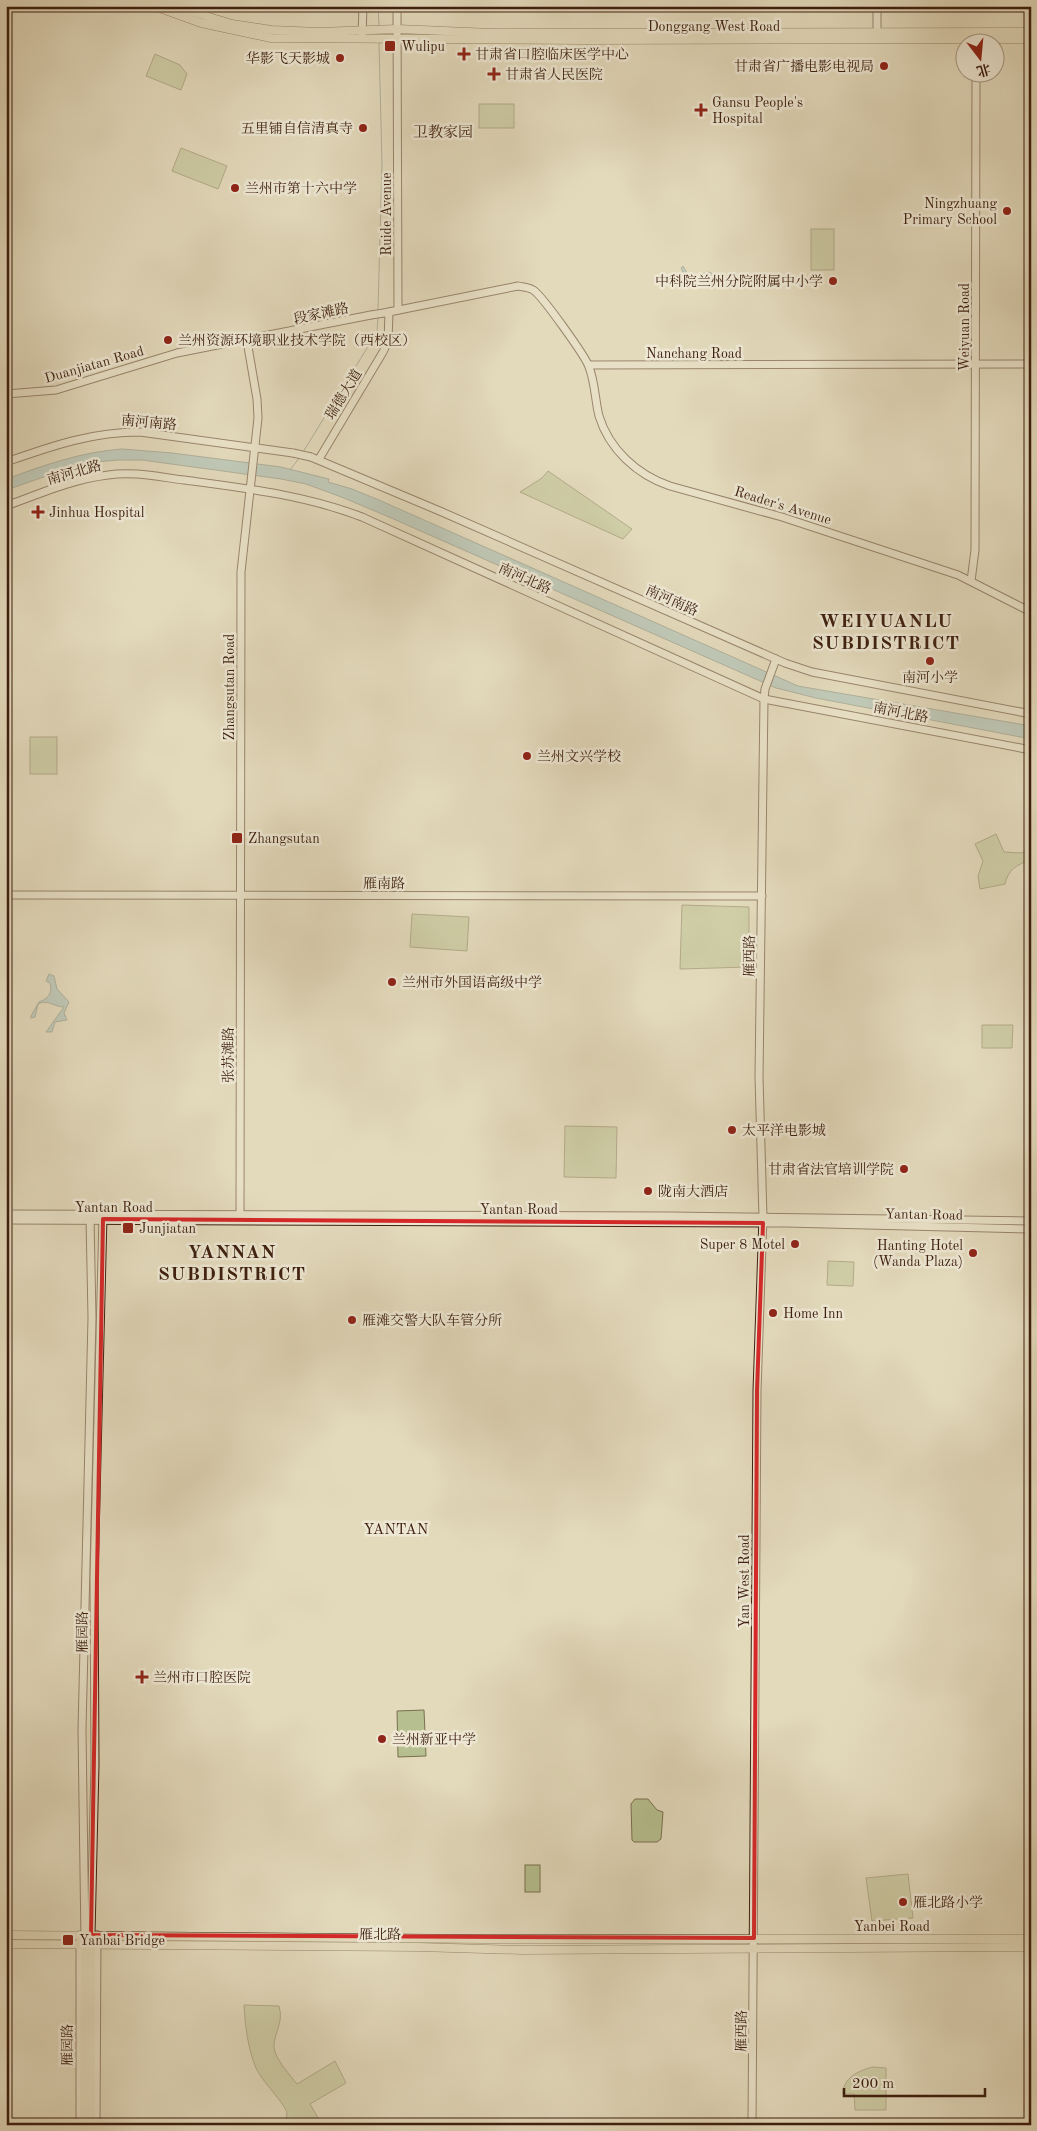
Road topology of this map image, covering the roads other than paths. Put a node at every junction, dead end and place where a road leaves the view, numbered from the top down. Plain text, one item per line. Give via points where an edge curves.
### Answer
1 (154, 6) edge
2 (173, 6) edge
3 (363, 6) edge
4 (397, 6) edge
5 (877, 6) edge
6 (366, 29) junction
7 (877, 32) junction
8 (1031, 32) edge
9 (388, 33) junction
10 (397, 33) junction
11 (1004, 35) edge
12 (954, 37) edge
13 (364, 38) junction
14 (954, 38) edge
15 (1004, 39) edge
16 (1031, 39) edge
17 (976, 82) edge
18 (398, 310) junction
19 (386, 312) junction
20 (247, 341) junction
21 (977, 364) junction
22 (1031, 364) edge
23 (589, 366) junction
24 (6, 394) edge
25 (255, 447) junction
26 (315, 458) junction
27 (6, 462) edge
28 (251, 488) junction
29 (6, 506) edge
30 (971, 581) junction
31 (1031, 612) edge
32 (776, 659) junction
33 (764, 699) junction
34 (1031, 714) edge
35 (1031, 750) edge
36 (6, 895) edge
37 (241, 896) junction
38 (762, 896) junction
39 (6, 1214) edge
40 (90, 1217) junction
41 (103, 1217) junction
42 (240, 1217) junction
43 (6, 1220) edge
44 (763, 1220) junction
45 (1031, 1221) edge
46 (1031, 1229) edge
47 (85, 1578) junction
48 (94, 1578) junction
49 (6, 1935) edge
50 (88, 1935) junction
51 (754, 1938) junction
52 (1031, 1939) edge
53 (6, 1944) edge
54 (88, 1945) junction
55 (1031, 1947) edge
56 (754, 1949) junction
57 (80, 2125) edge
58 (84, 2125) edge
59 (91, 2125) edge
60 (96, 2125) edge
61 (752, 2125) edge

1 - 13 main road via 201,23 271,38
2 - 6 main road via 232,24 272,30
3 - 6 main road
4 - 10 main road
5 - 7 main road
6 - 9 main road
6 - 13 main road
7 - 10 main road, Donggang West Road
7 - 12 main road, Donggang West Road
8 - 11 main road, Donggang West Road
9 - 10 main road
9 - 13 main road
10 - 14 main road, Donggang West Road via 588,40
10 - 18 main road
15 - 16 main road, Donggang West Road
17 - 21 main road, Weiyuan Road
18 - 19 main road, 段家滩路
18 - 23 main road via 518,286 533,290
19 - 20 main road, 段家滩路, bridge
19 - 26 main road, 瑞德大道 via 388,340 383,352
20 - 24 main road, Duanjiatan Road via 177,353 56,390
20 - 25 main road via 257,398
21 - 22 main road, Nanchang Road
21 - 23 main road, Nanchang Road
21 - 30 main road, Weiyuan Road via 975,550
23 - 30 main road, Reader's Avenue via 607,435 628,462 649,478 828,531
25 - 26 main road, 南河南路, bridge
25 - 27 main road, 南河南路 via 140,432 114,432 63,442
25 - 28 main road, Zhangsutan Road
26 - 32 main road, 南河南路
28 - 29 main road, 南河北路 via 108,474
28 - 33 main road, 南河北路 via 313,501 362,517
28 - 37 main road, Zhangsutan Road via 241,572
30 - 31 main road, Reader's Avenue
32 - 33 main road, 雁西路
32 - 34 main road, 南河南路 via 812,672
33 - 35 main road, 南河北路
33 - 38 main road, 雁西路
36 - 37 main road, 雁南路
37 - 38 main road, 雁南路
37 - 42 main road, 张苏滩路
38 - 44 main road, 雁西路 via 759,1077
39 - 40 main road
40 - 41 main road, Yantan Road
40 - 43 main road, Yantan Road
40 - 47 main road, 雁园路 via 92,1318
41 - 42 main road, Yantan Road
41 - 48 main road, 雁园路
42 - 44 main road, Yantan Road
44 - 45 main road, Yantan Road
44 - 46 main road, Yantan Road
44 - 51 main road, Yan West Road via 757,1399
47 - 48 main road
47 - 50 main road, 雁园路 via 82,1738
48 - 50 main road, 雁园路 via 95,1764
49 - 50 main road, 雁北路
50 - 51 main road, 雁北路
50 - 54 main road, 雁园路
51 - 52 main road, Yanbei Road
51 - 56 main road, 雁西路
53 - 54 main road, 雁北路
54 - 56 main road, 雁北路
54 - 57 main road, 雁园路
54 - 58 main road, 雁园路
54 - 59 main road, 雁园路
54 - 60 main road, 雁园路
55 - 56 main road, Yanbei Road
56 - 61 main road, 雁西路

